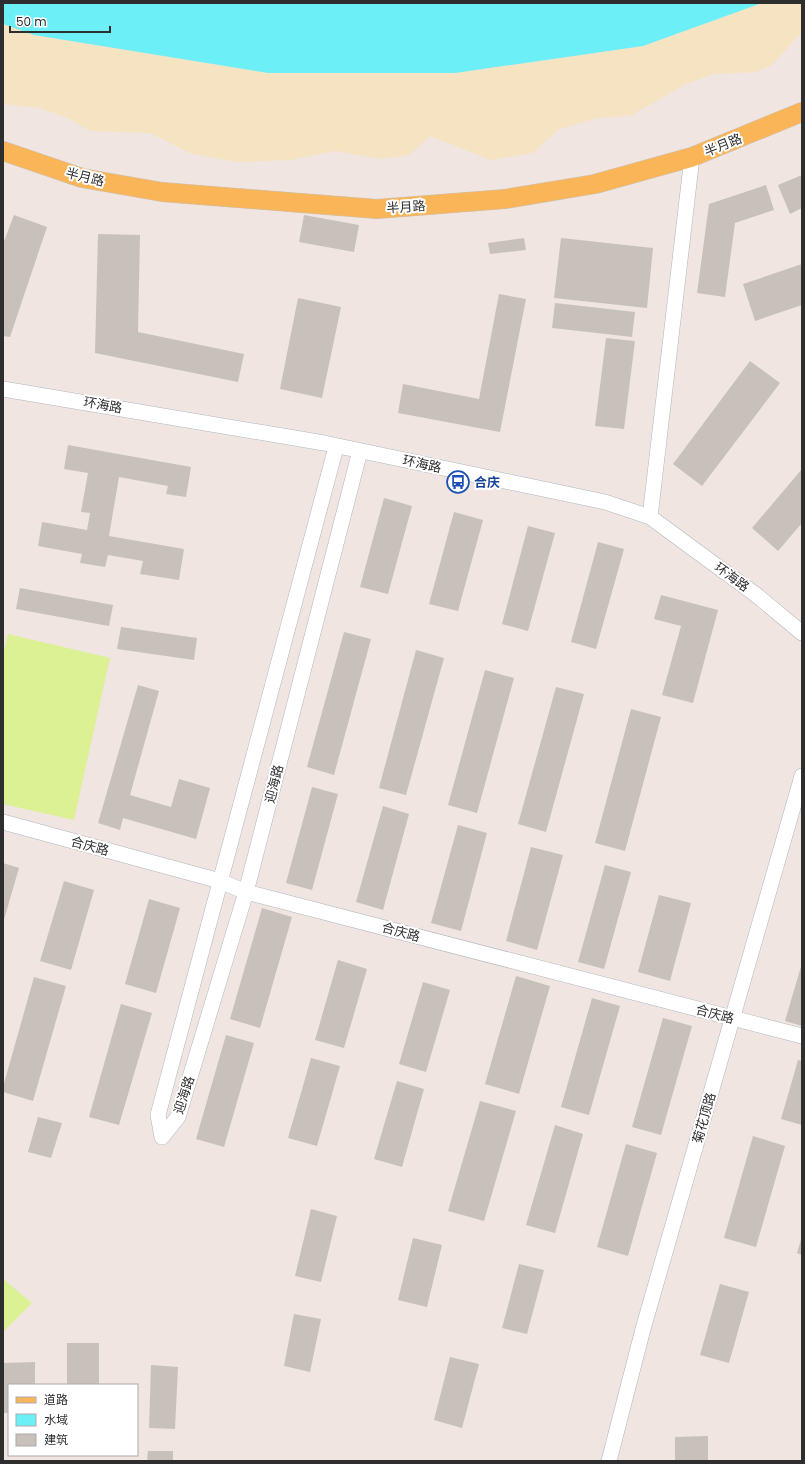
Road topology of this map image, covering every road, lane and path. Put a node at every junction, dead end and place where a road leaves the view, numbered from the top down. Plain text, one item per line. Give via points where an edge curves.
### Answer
1 (802, 112) edge
2 (3, 151) edge
3 (692, 157) junction
4 (3, 389) edge
5 (336, 447) junction
6 (360, 451) junction
7 (650, 517) junction
8 (802, 633) edge
9 (802, 776) edge
10 (3, 822) edge
11 (220, 881) junction
12 (246, 892) junction
13 (733, 1018) junction
14 (802, 1036) edge
15 (609, 1461) edge

1 - 3 main road, 半月路
2 - 3 main road, 半月路 via 82,178 162,192 377,209 505,199 595,184
3 - 7 street
4 - 5 street, 环海路
5 - 6 street, 环海路
5 - 11 street, 迎海路
6 - 7 street, 环海路 via 606,502
6 - 12 street, 迎海路
7 - 8 street, 环海路 via 755,594
9 - 13 street, 菊花顶路
10 - 11 street, 合庆路
11 - 12 street, 合庆路
11 - 12 street, 迎海路 via 158,1115 162,1137 178,1118
12 - 13 street, 合庆路
13 - 14 street, 合庆路
13 - 15 street, 菊花顶路 via 643,1328

